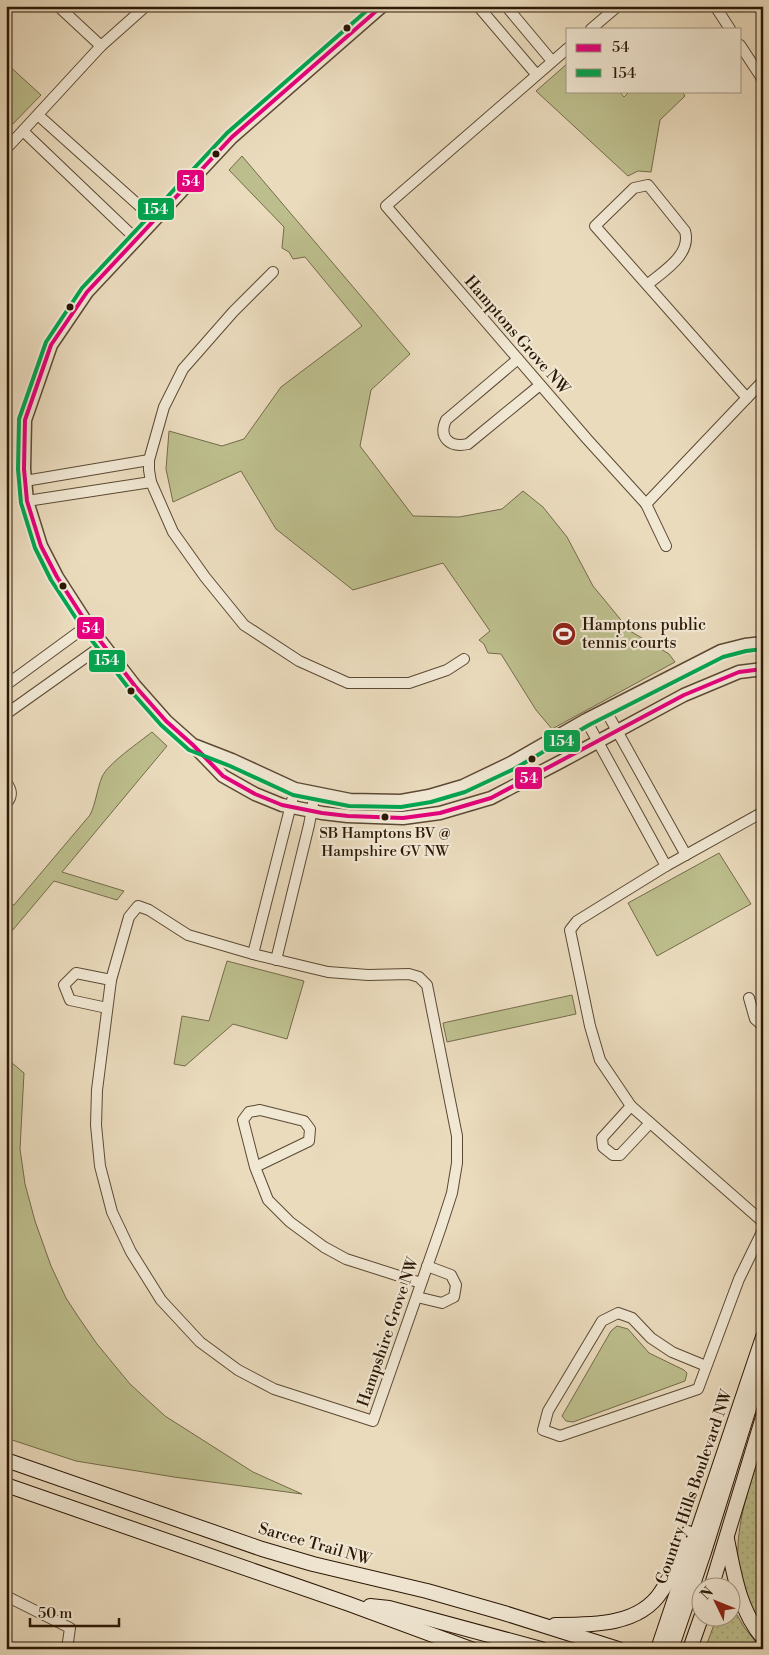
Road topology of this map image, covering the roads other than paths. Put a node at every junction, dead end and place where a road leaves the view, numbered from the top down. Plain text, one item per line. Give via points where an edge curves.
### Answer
1 (58, 6) edge
2 (146, 6) edge
3 (382, 6) edge
4 (478, 6) edge
5 (506, 6) edge
6 (618, 6) edge
7 (715, 6) edge
8 (592, 28) edge
9 (729, 28) edge
10 (100, 46) junction
11 (742, 47) edge
12 (566, 50) edge
13 (552, 61) junction
14 (759, 66) edge
15 (536, 74) junction
16 (763, 80) edge
17 (38, 115) junction
18 (22, 131) junction
19 (6, 149) edge
20 (154, 219) junction
21 (136, 239) junction
22 (273, 272) dead end
23 (647, 285) junction
24 (518, 359) junction
25 (763, 382) edge
26 (540, 384) junction
27 (747, 398) junction
28 (149, 460) junction
29 (25, 481) junction
30 (151, 482) junction
31 (27, 501) junction
32 (646, 504) junction
33 (666, 546) dead end
34 (88, 625) junction
35 (763, 643) edge
36 (103, 645) junction
37 (464, 659) dead end
38 (763, 670) edge
39 (6, 685) edge
40 (606, 711) junction
41 (6, 714) edge
42 (586, 720) junction
43 (616, 731) junction
44 (597, 741) junction
45 (193, 745) junction
46 (6, 782) edge
47 (295, 788) junction
48 (315, 793) junction
49 (6, 804) edge
50 (290, 808) junction
51 (312, 812) junction
52 (763, 812) edge
53 (686, 856) junction
54 (666, 866) junction
55 (254, 954) junction
56 (276, 960) junction
57 (111, 980) junction
58 (749, 998) dead end
59 (107, 1008) junction
60 (763, 1026) edge
61 (631, 1106) junction
62 (650, 1123) junction
63 (255, 1167) junction
64 (763, 1222) edge
65 (763, 1230) edge
66 (427, 1266) junction
67 (421, 1283) junction
68 (417, 1297) junction
69 (763, 1338) edge
70 (763, 1349) edge
71 (706, 1366) junction
72 (763, 1417) edge
73 (6, 1460) edge
74 (6, 1485) edge
75 (711, 1490) junction
76 (727, 1538) junction
77 (714, 1578) edge
78 (6, 1596) edge
79 (349, 1604) junction
80 (543, 1626) junction
81 (697, 1628) edge
82 (763, 1638) edge
83 (67, 1649) edge
84 (471, 1649) edge
85 (541, 1649) edge
86 (618, 1649) edge
87 (658, 1649) edge
88 (671, 1649) edge
89 (690, 1649) edge

1 - 10 street
2 - 10 street
3 - 20 street via 232,137
4 - 15 street
5 - 13 street
6 - 8 street
7 - 9 street
10 - 17 street
11 - 14 street
12 - 13 street, Hamptons Grove NW
13 - 15 street, Hamptons Grove NW
14 - 16 street
15 - 24 street, Hamptons Grove NW via 386,206
17 - 18 street
17 - 20 street
18 - 19 street
18 - 21 street
20 - 21 street
21 - 29 street via 87,292 50,345 26,420
22 - 28 street via 183,369 164,407
23 - 23 street via 681,255 687,238 648,185 634,188 595,226
23 - 27 street
24 - 26 street, Hamptons Grove NW
24 - 26 street via 446,420 443,428 447,440 459,446 468,444
25 - 27 street
26 - 32 street, Hamptons Grove NW
27 - 32 street
28 - 29 street
28 - 30 street
29 - 31 street
30 - 31 street
30 - 37 street via 172,532 244,625 299,661 348,684 409,683 447,670
31 - 34 street via 41,546
32 - 33 street, Hamptons Grove NW
34 - 36 street
34 - 39 street
35 - 40 street via 721,651
36 - 41 street
36 - 45 street via 166,721
38 - 43 street via 739,672 709,684
40 - 42 street
40 - 43 street
42 - 44 street
42 - 48 street via 511,763 463,786 429,796 401,800 350,800
43 - 44 street
43 - 53 street
44 - 51 street via 491,798 440,813 403,818
44 - 54 street
45 - 47 street
45 - 50 street via 223,776
46 - 49 street via 12,794
47 - 48 street
47 - 50 street
48 - 51 street
50 - 51 street
50 - 55 street
51 - 56 street
52 - 53 street
53 - 54 street
54 - 61 street via 577,921 570,930 600,1060
55 - 56 street, Hampshire Grove NW
55 - 57 street, Hampshire Grove NW via 188,935 138,906 128,917
56 - 66 street, Hampshire Grove NW via 328,972 409,974 427,985 457,1136 457,1163 452,1193
57 - 59 street, Hampshire Grove NW
57 - 59 street via 76,973 64,985 70,1000
58 - 60 street via 755,1019
59 - 68 street, Hampshire Grove NW via 96,1125 100,1166 112,1212 131,1252 161,1300 200,1342 238,1370 274,1389 373,1420
61 - 62 street
61 - 62 street via 602,1138 603,1147 613,1155 620,1155
62 - 64 street
63 - 63 street via 309,1141 310,1129 304,1121 260,1110 249,1112 243,1120
63 - 67 street via 268,1200 290,1222 324,1247 346,1259
65 - 71 street via 739,1279
66 - 67 street, Hampshire Grove NW
66 - 68 street via 451,1275 456,1285 454,1297 442,1303
67 - 68 street, Hampshire Grove NW
69 - 75 main road, Country Hills Boulevard NW
70 - 88 main road via 760,1373
71 - 71 street via 672,1352 651,1338 632,1318 618,1313 602,1322 548,1411 543,1430 560,1436 698,1389
72 - 76 main road
73 - 80 main road, Sarcee Trail NW via 262,1549 428,1591
74 - 79 main road
75 - 80 main road via 662,1592 653,1602 639,1612 616,1620 587,1625
75 - 87 main road, Country Hills Boulevard NW
76 - 77 main road
76 - 82 main road via 739,1594 755,1629
78 - 83 street via 70,1628
79 - 84 main road
79 - 85 main road via 389,1608
80 - 86 main road, Sarcee Trail NW
81 - 89 main road

